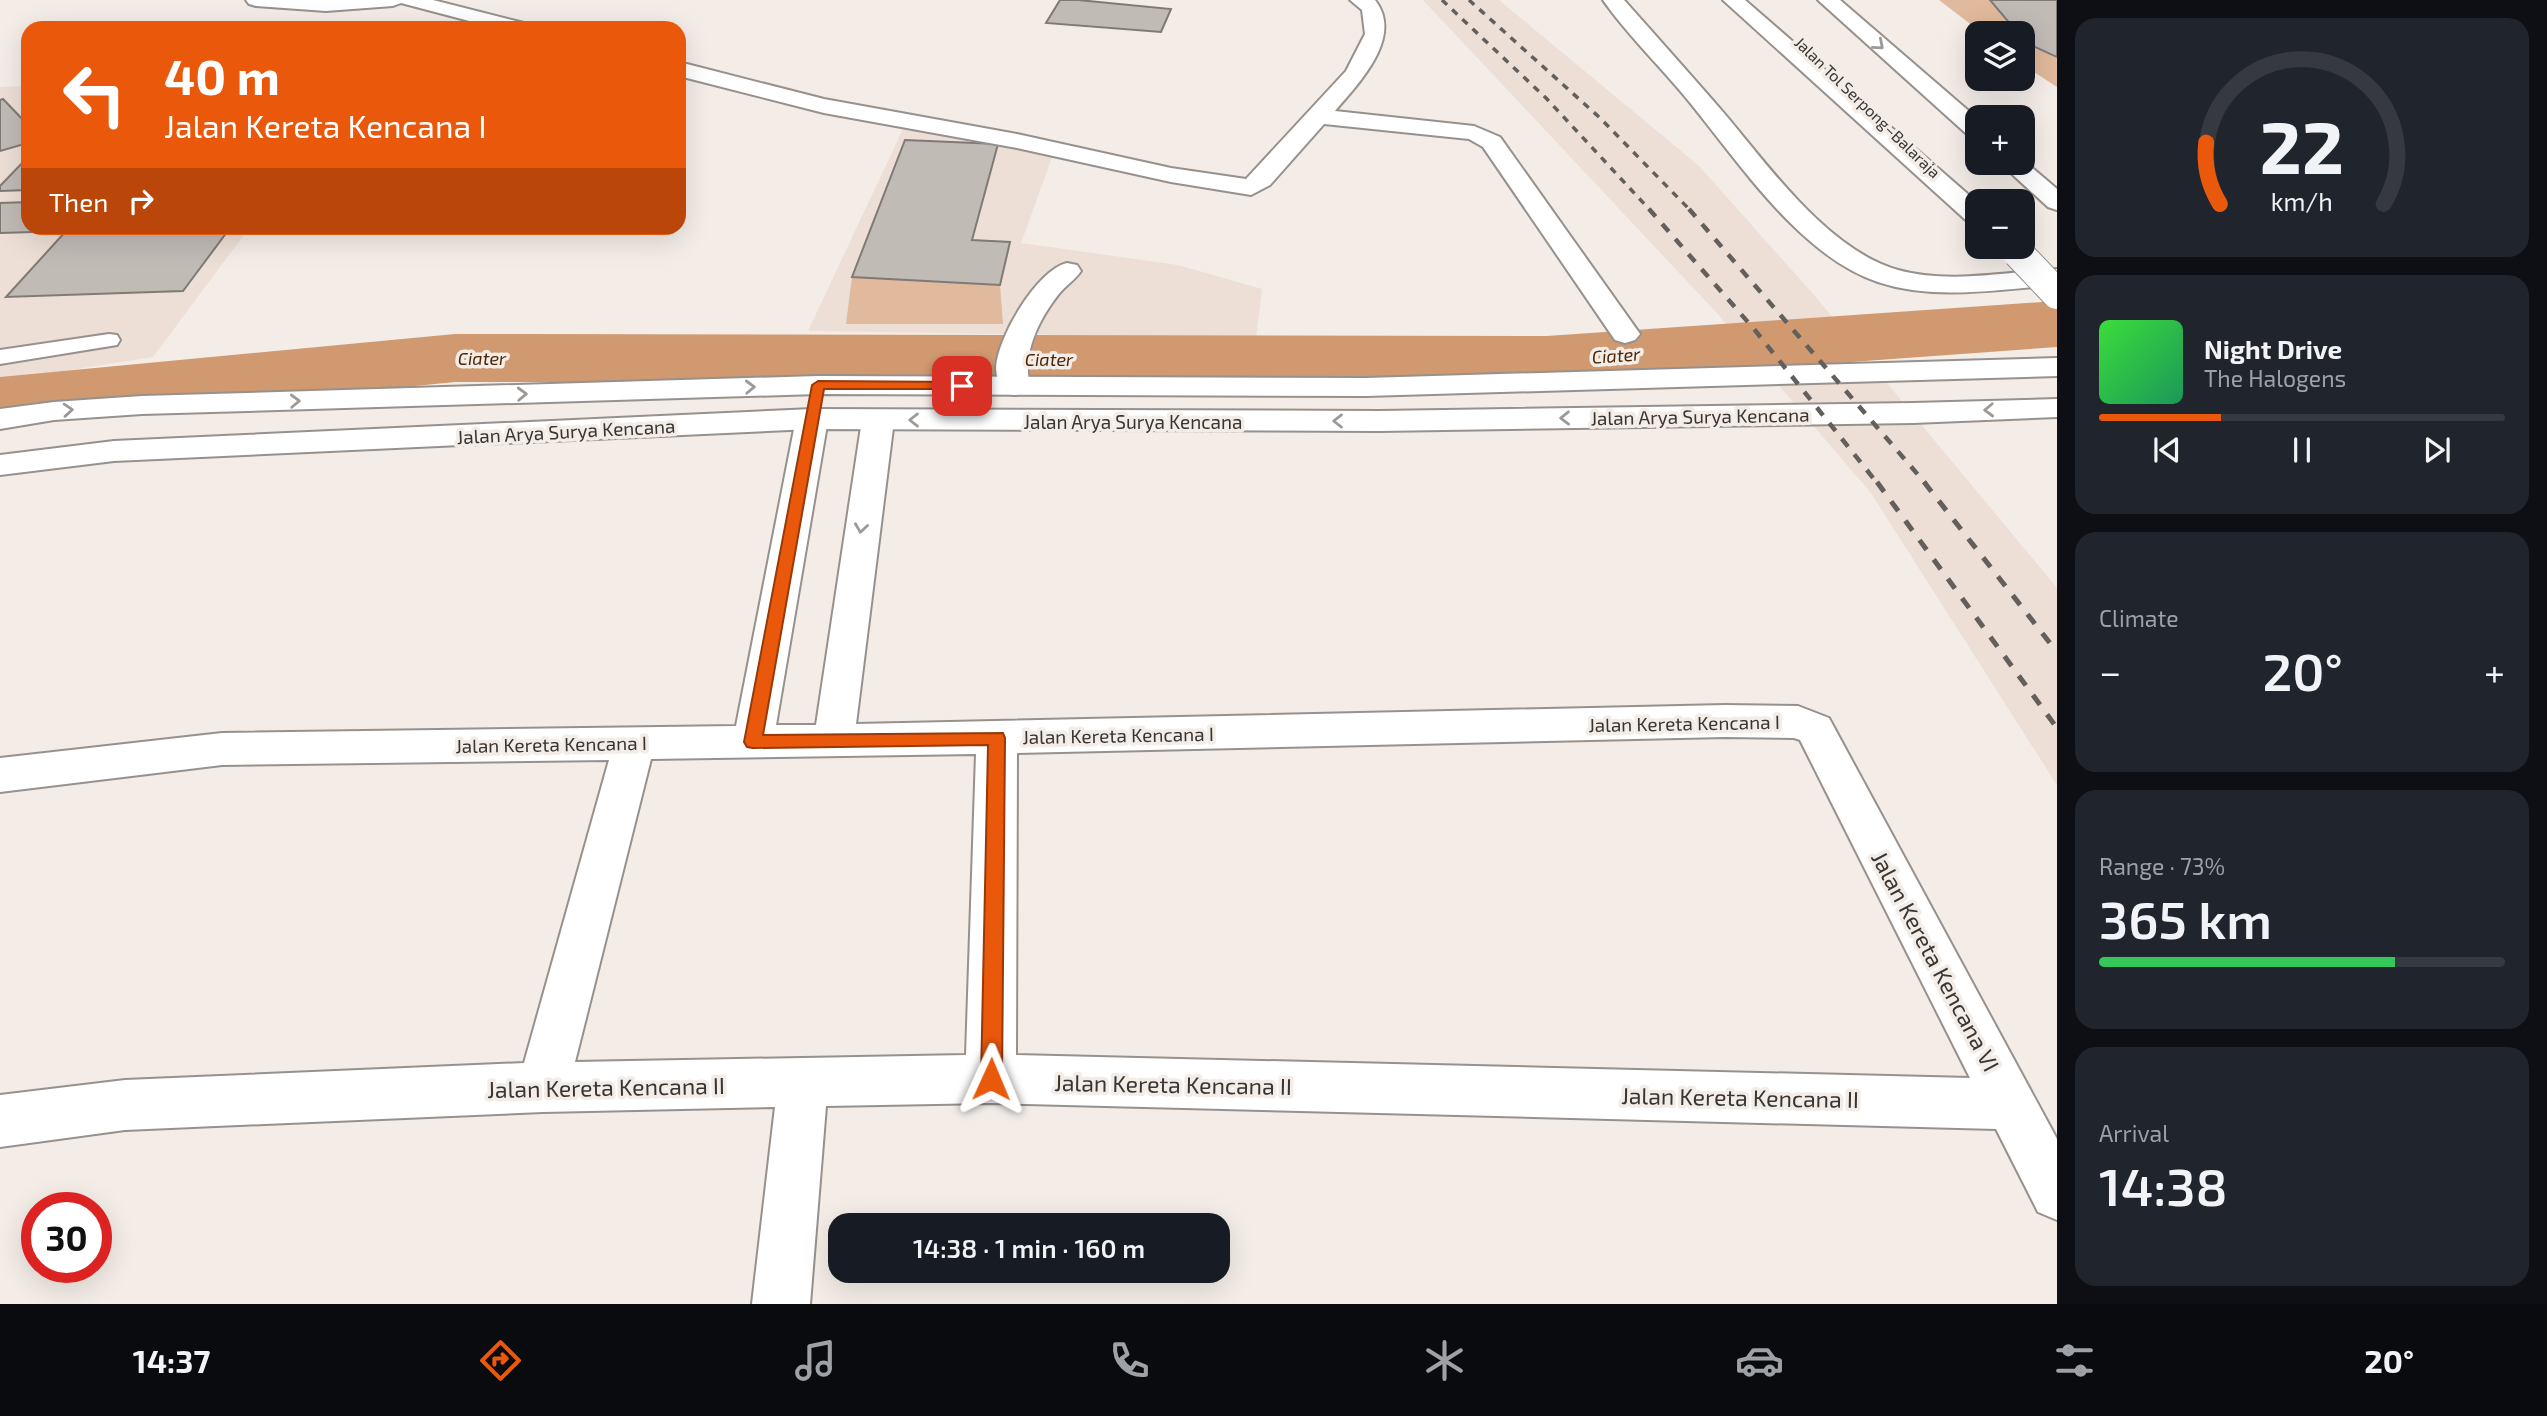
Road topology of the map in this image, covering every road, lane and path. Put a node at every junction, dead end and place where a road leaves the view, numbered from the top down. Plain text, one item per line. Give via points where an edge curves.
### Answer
1 (256, 0) edge
2 (393, 0) edge
3 (410, 0) edge
4 (1365, 0) edge
5 (1613, 0) edge
6 (1733, 0) edge
7 (1758, 0) edge
8 (1828, 0) edge
9 (493, 21) edge
10 (686, 71) edge
11 (1941, 71) dead end
12 (713, 78) junction
13 (686, 92) edge
14 (1976, 105) edge
15 (1318, 116) junction
16 (1965, 121) edge
17 (2035, 168) edge
18 (2026, 175) edge
19 (2057, 191) edge
20 (1965, 202) edge
21 (2057, 202) edge
22 (1965, 204) edge
23 (2024, 259) edge
24 (1066, 271) dead end
25 (2057, 277) edge
26 (2057, 294) edge
27 (1625, 334) dead end
28 (109, 340) dead end
29 (0, 357) edge
30 (1014, 366) junction
31 (2057, 367) edge
32 (818, 385) junction
33 (883, 386) junction
34 (1366, 387) junction
35 (2057, 408) edge
36 (0, 419) edge
37 (813, 419) junction
38 (878, 420) junction
39 (1379, 421) junction
40 (0, 465) edge
41 (1815, 729) joint
42 (997, 738) junction
43 (834, 740) junction
44 (753, 742) junction
45 (634, 743) junction
46 (0, 775) edge
47 (991, 1079) junction
48 (803, 1083) junction
49 (543, 1087) junction
50 (2011, 1104) junction
51 (0, 1121) edge
52 (2057, 1193) edge
53 (781, 1304) edge

1 - 2 main road via 326,5
3 - 9 main road
4 - 15 main road via 1372,10 1375,34 1356,73
5 - 25 main road via 1783,197 1839,250 1863,266 1889,276 1941,282
6 - 22 main road
7 - 20 main road, Jalan Tol Serpong–Balaraja
8 -> 16 main road
10 - 12 main road
11 - 14 main road
12 - 13 main road
12 - 15 main road via 824,106 1251,187
15 - 27 main road via 1474,133 1492,142
17 - 19 main road
18 - 21 main road
23 - 26 main road, bridge
24 - 30 main road via 1051,284
28 - 29 lane
30 - 33 main road, Jalan Arya Surya Kencana
30 - 34 main road, Jalan Arya Surya Kencana
31 - 34 main road, Jalan Arya Surya Kencana
32 - 33 main road, Jalan Arya Surya Kencana
36 -> 32 main road, Jalan Arya Surya Kencana via 142,405
32 - 37 main road
33 - 38 main road
34 - 39 main road
35 -> 39 main road, Jalan Arya Surya Kencana
37 - 38 main road, Jalan Arya Surya Kencana
37 - 40 main road, Jalan Arya Surya Kencana via 114,451
37 - 44 main road
39 -> 38 main road, Jalan Arya Surya Kencana
38 -> 43 main road
41 - 42 main road, Jalan Kereta Kencana I via 1790,721 1725,721
41 - 50 main road, Jalan Kereta Kencana VI
42 - 43 main road, Jalan Kereta Kencana I
42 - 47 main road
43 - 44 main road, Jalan Kereta Kencana I
44 - 45 main road, Jalan Kereta Kencana I
45 - 46 main road, Jalan Kereta Kencana I via 222,749
45 - 49 main road
47 - 48 main road, Jalan Kereta Kencana II
47 - 50 main road, Jalan Kereta Kencana II
48 - 49 main road, Jalan Kereta Kencana II
48 - 53 main road
49 - 51 main road, Jalan Kereta Kencana II via 125,1105
50 - 52 main road, Jalan Kereta Kencana VI

